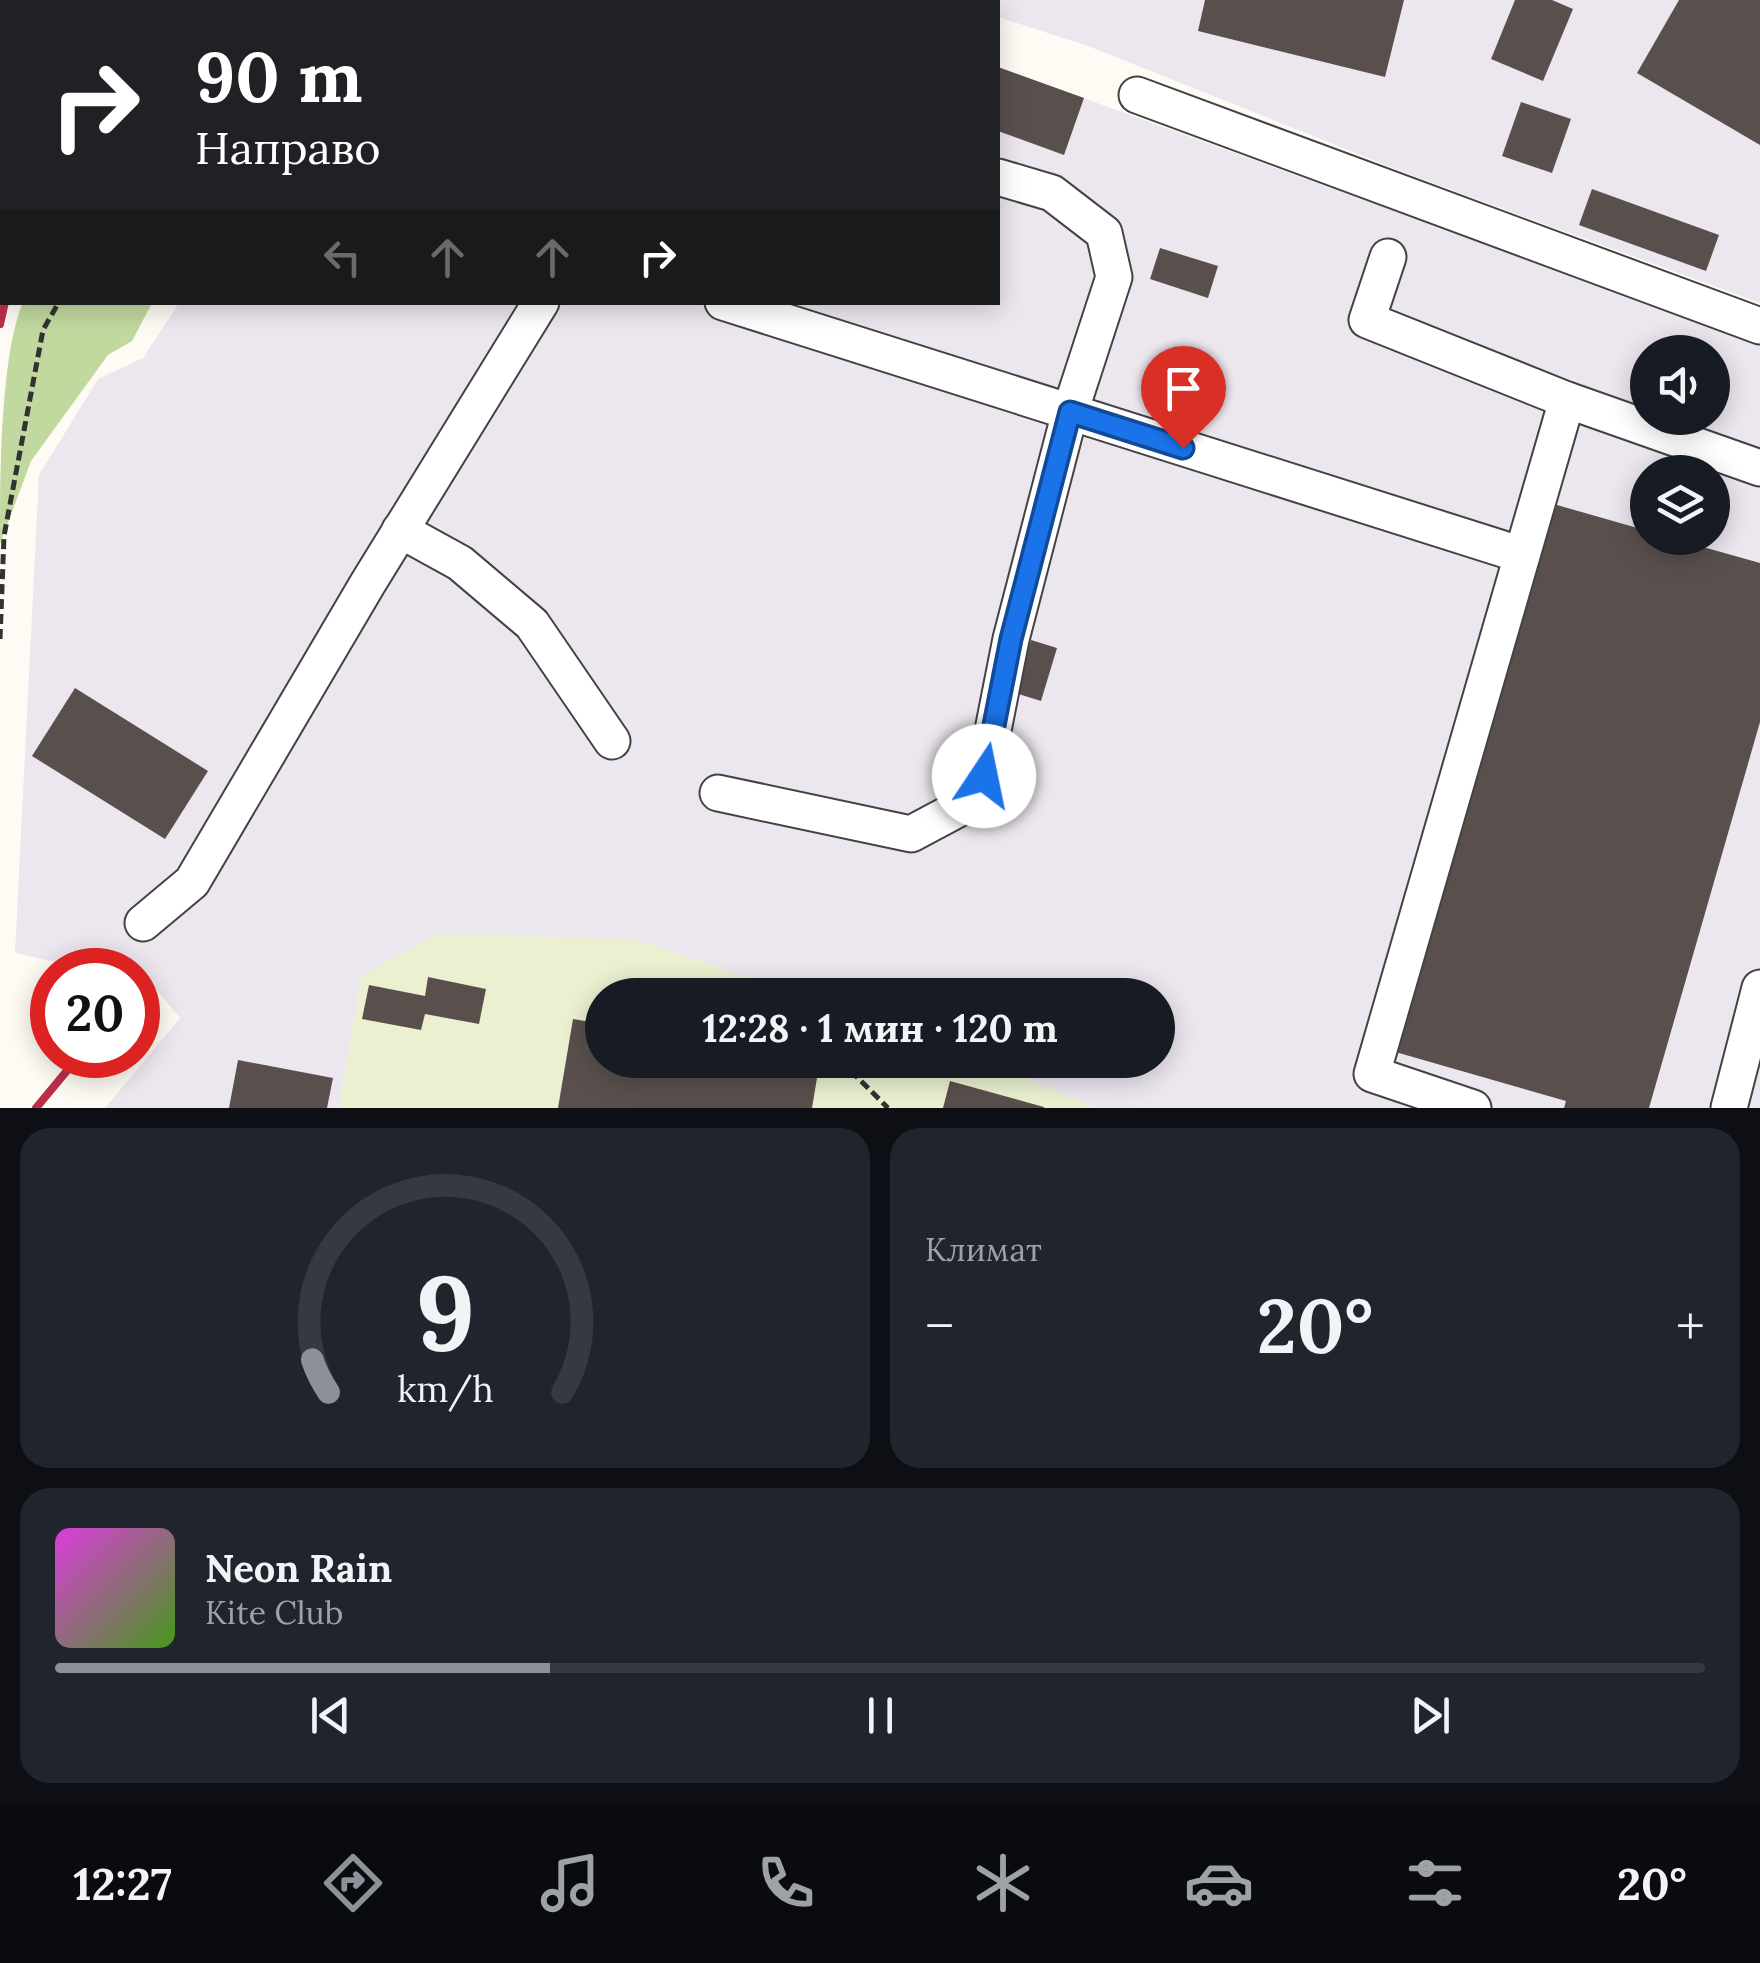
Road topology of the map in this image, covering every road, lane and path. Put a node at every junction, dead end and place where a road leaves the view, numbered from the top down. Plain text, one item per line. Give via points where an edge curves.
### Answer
1 (1136, 95) dead end
2 (1000, 178) edge
3 (1388, 258) dead end
4 (57, 305) edge
5 (538, 305) edge
6 (732, 305) edge
7 (1760, 326) edge
8 (1568, 400) junction
9 (1070, 412) junction
10 (1760, 468) edge
11 (400, 530) junction
12 (1522, 555) junction
13 (0, 639) edge
14 (612, 741) dead end
15 (718, 793) dead end
16 (143, 923) dead end
17 (1760, 988) edge
18 (1752, 1054) edge
19 (858, 1078) edge
20 (888, 1108) edge
21 (1474, 1108) edge
22 (1728, 1108) edge

1 - 7 street
2 - 9 street via 1052,193 1104,233 1114,277
3 - 8 street via 1367,320
4 - 13 path via 44,330 4,536
5 - 11 street
6 - 9 street
8 - 10 street
8 - 12 street
9 - 12 street
9 - 15 street via 1011,639 984,776 972,802 911,834
11 - 14 street via 460,563 532,624
11 - 16 street via 192,882
12 - 21 street via 1372,1074
17 - 18 street
18 - 22 street
19 - 20 path

